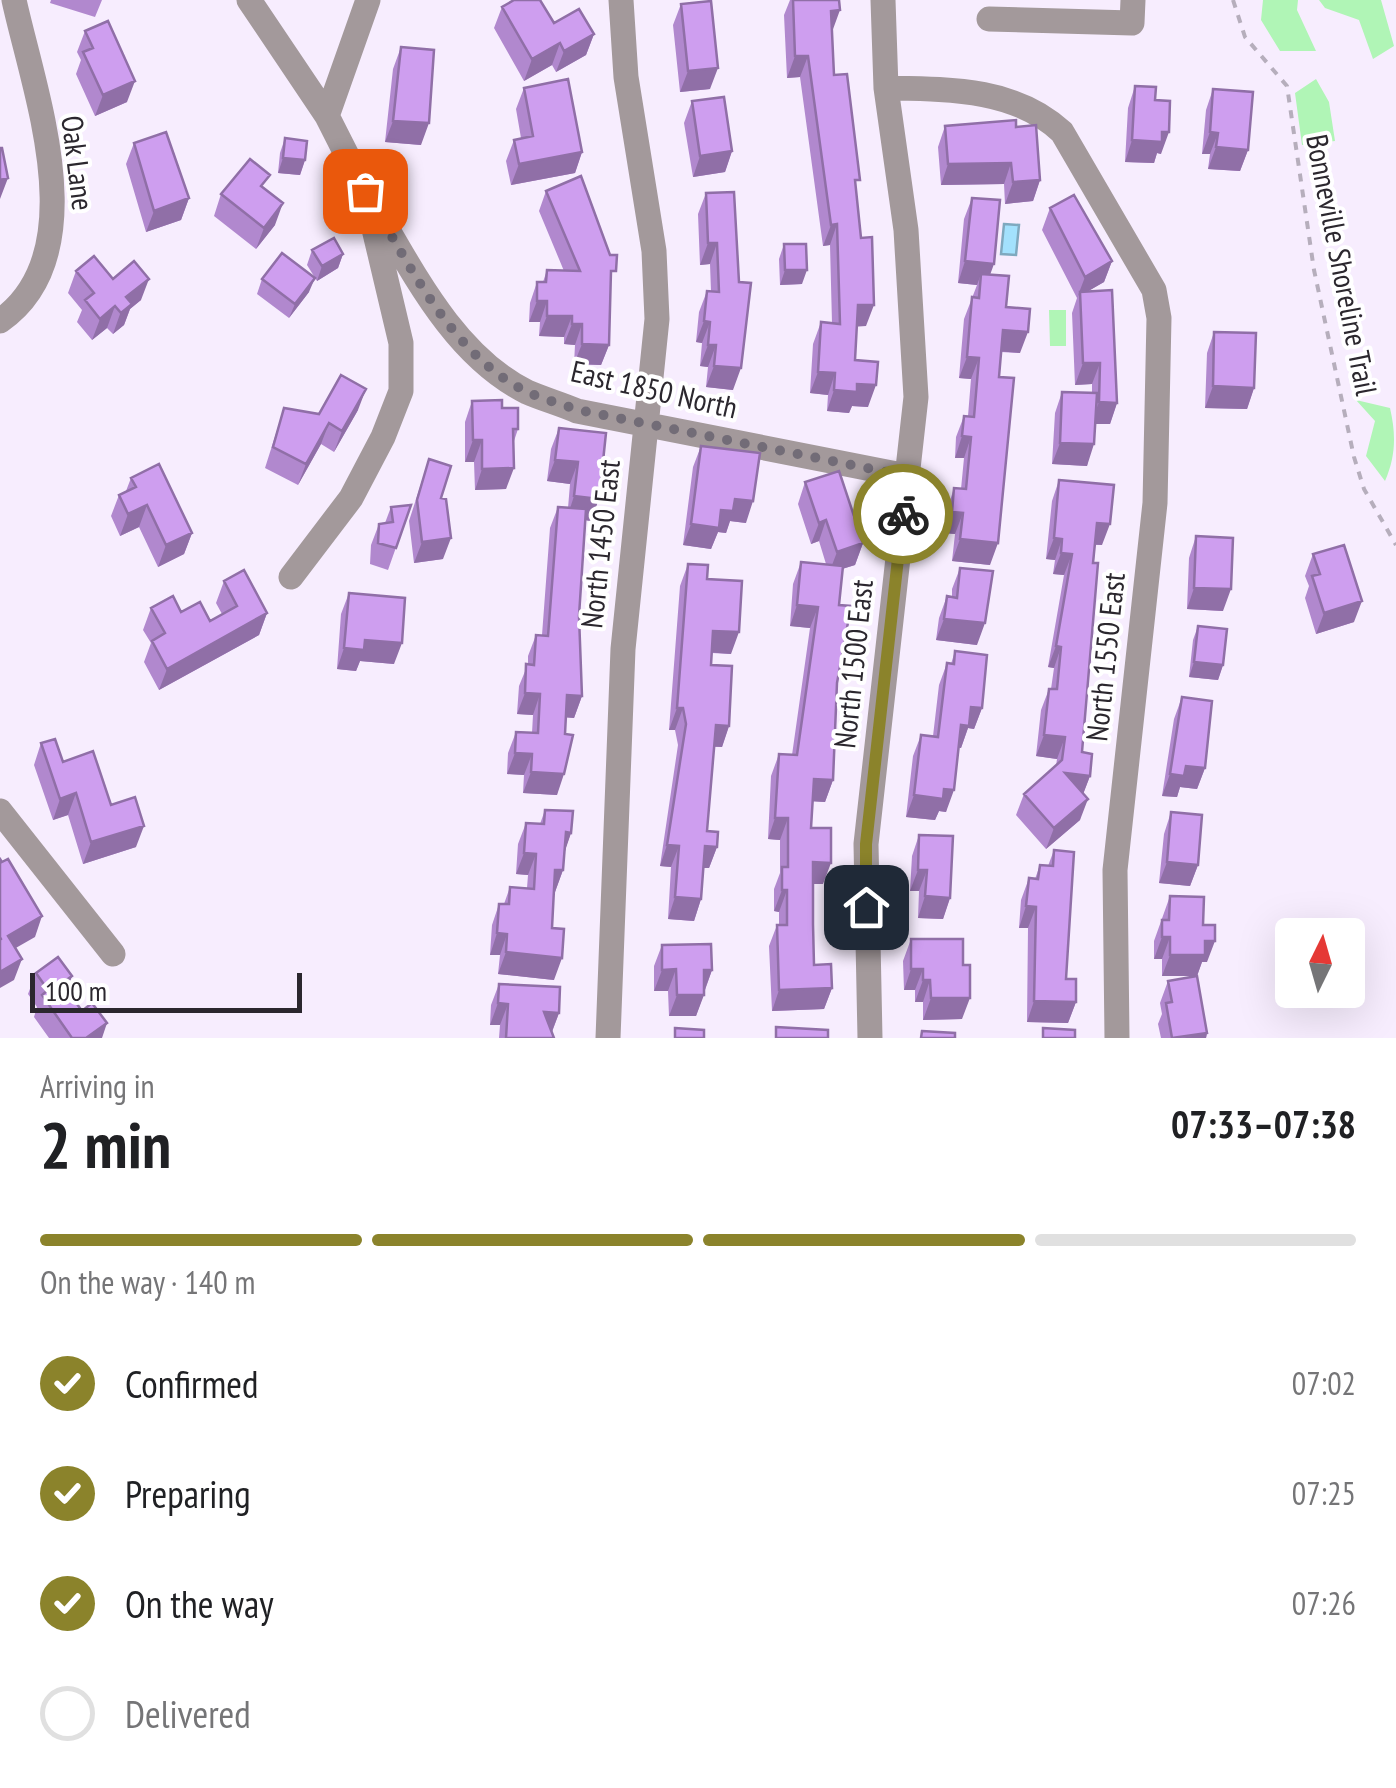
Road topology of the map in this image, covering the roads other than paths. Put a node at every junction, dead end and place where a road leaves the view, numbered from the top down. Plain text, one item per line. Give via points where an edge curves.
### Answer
1 (14, 0) edge
2 (249, 0) edge
3 (368, 0) edge
4 (620, 0) edge
5 (882, 0) edge
6 (1132, 0) edge
7 (989, 19) dead end
8 (886, 88) junction
9 (327, 116) junction
10 (365, 191) junction
11 (0, 321) edge
12 (646, 424) junction
13 (907, 476) junction
14 (291, 577) dead end
15 (0, 811) edge
16 (113, 954) dead end
17 (608, 1038) edge
18 (870, 1038) edge
19 (1117, 1038) edge

1 - 11 street, Oak Lane via 54,196 52,238 34,282
2 - 9 street
3 - 9 street
4 - 12 street, North 1450 East via 654,251 656,318
5 - 8 street, North 1500 East
6 - 7 street via 1132,23
8 - 13 street, North 1500 East via 906,230 915,378
8 - 19 street, North 1550 East via 1013,99 1041,112 1062,132 1151,284 1159,318 1155,504 1115,870
9 - 10 street
10 - 12 street, East 1850 North via 441,314 476,355 525,391
10 - 14 street via 401,342 401,392 351,498
12 - 13 street, East 1850 North
12 - 17 street, North 1450 East via 623,649
13 - 18 street, North 1500 East via 866,844
15 - 16 street

